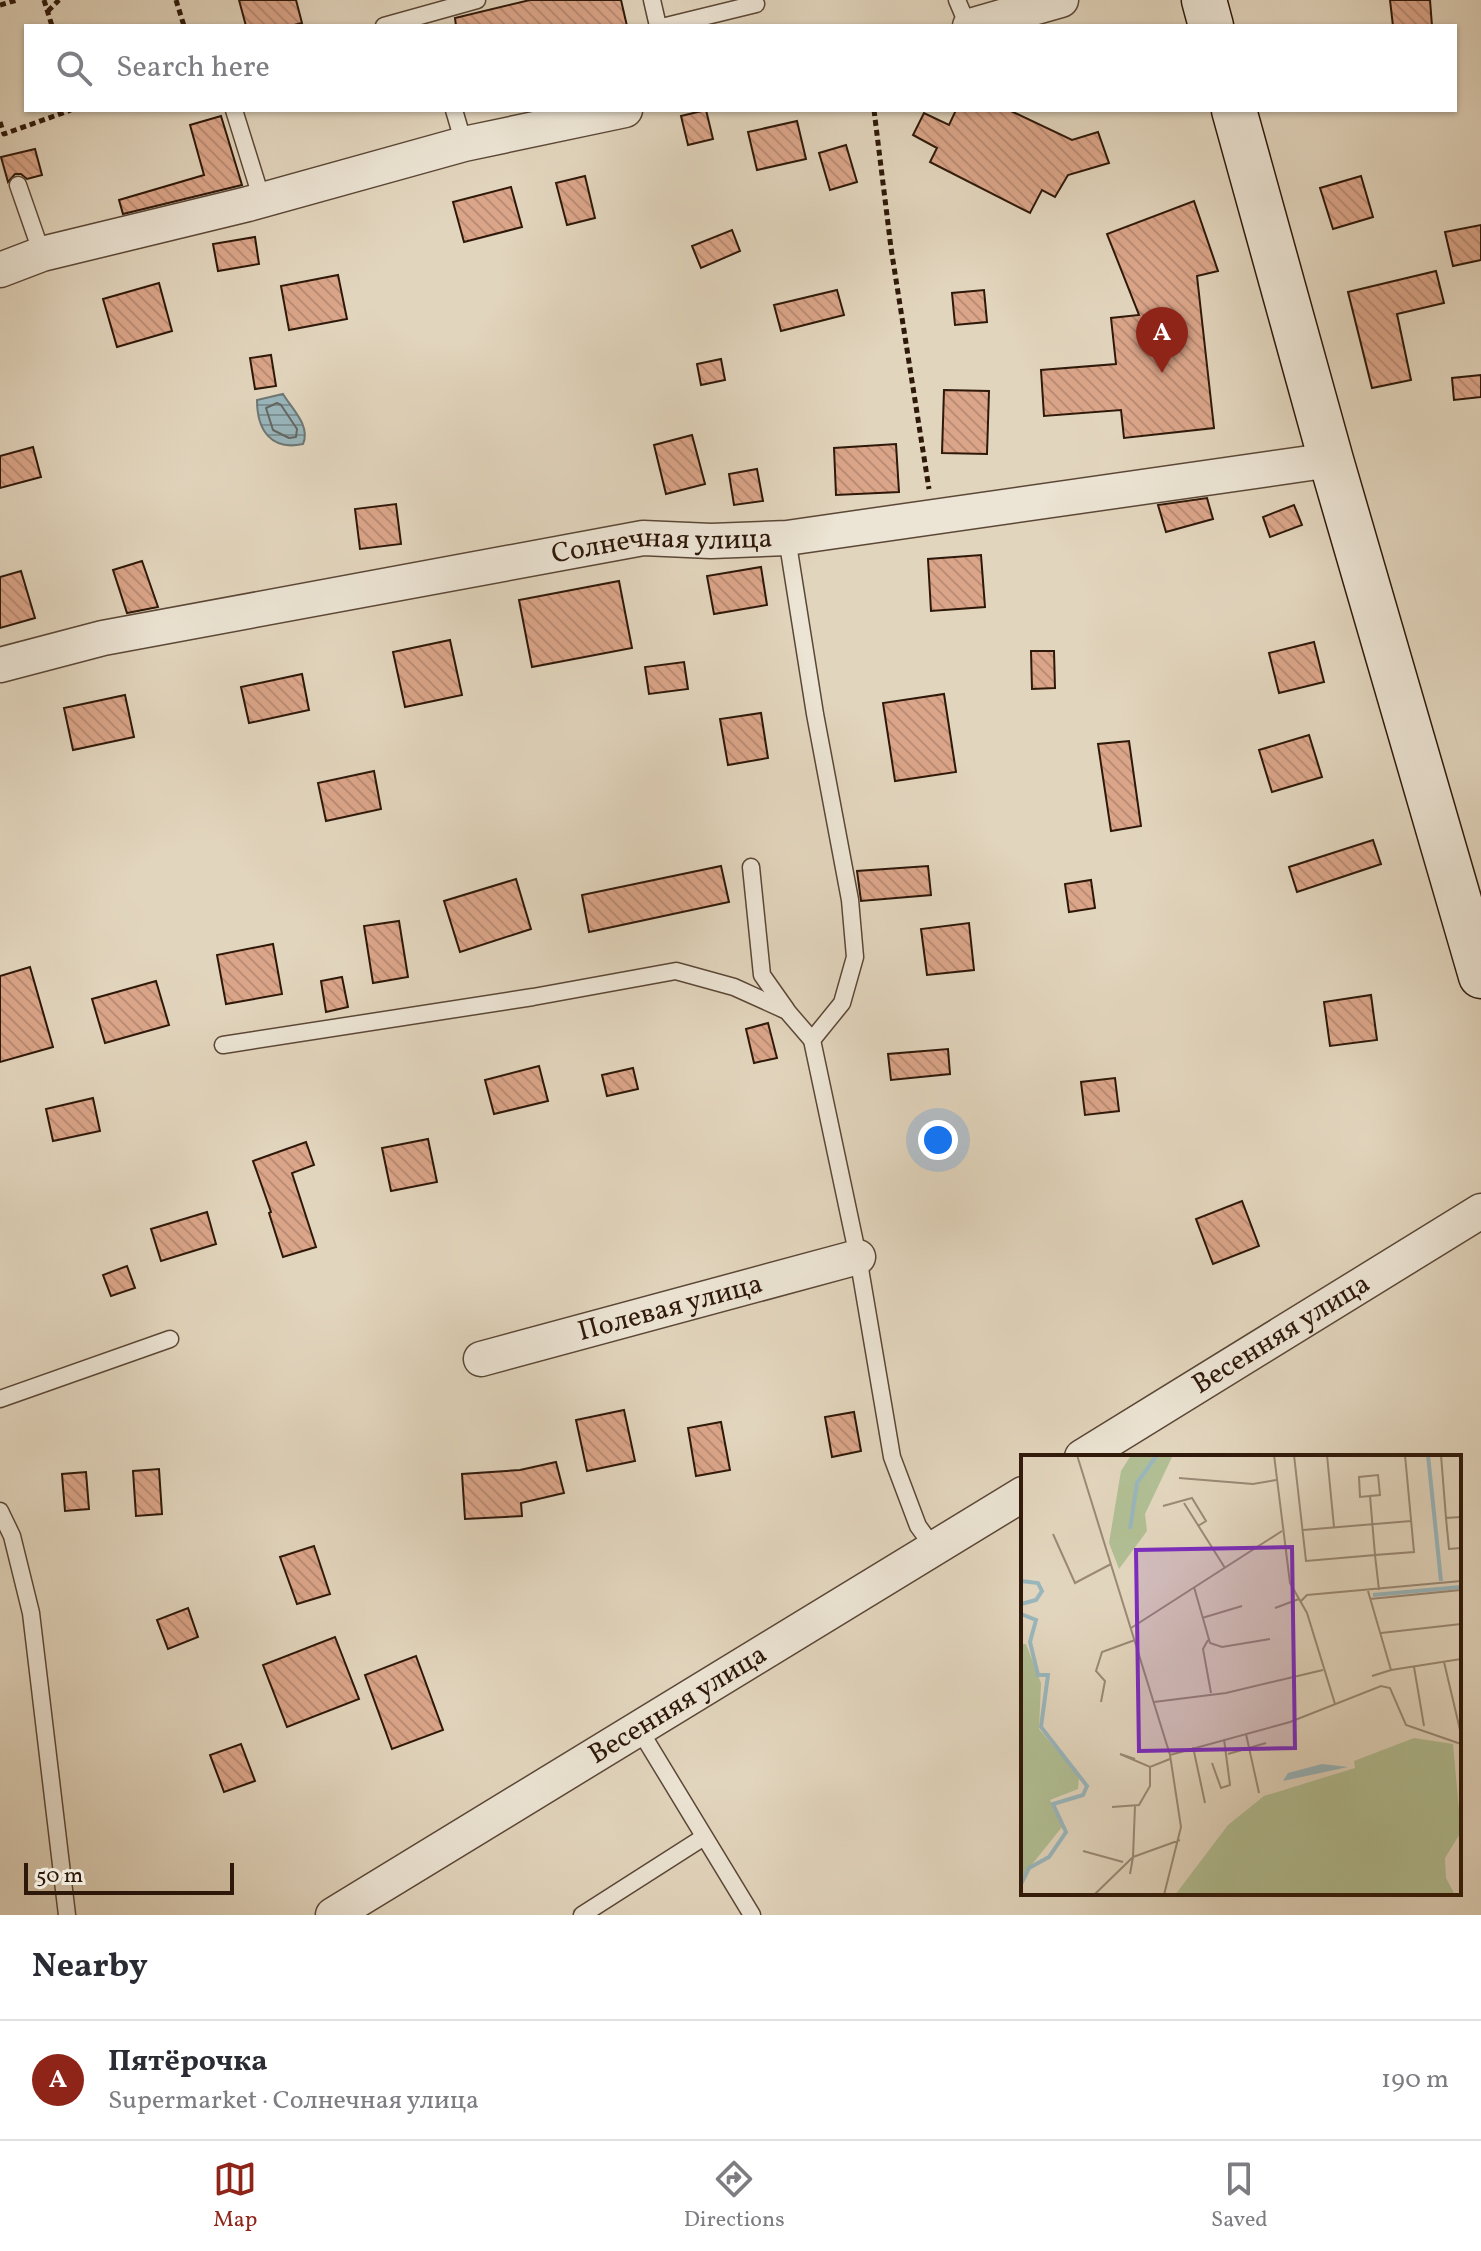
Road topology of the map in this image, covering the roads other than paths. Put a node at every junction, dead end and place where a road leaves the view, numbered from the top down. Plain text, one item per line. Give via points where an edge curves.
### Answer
1 (477, 0) edge
2 (652, 0) edge
3 (957, 0) edge
4 (1061, 0) edge
5 (1204, 0) edge
6 (756, 4) dead end
7 (423, 13) edge
8 (390, 24) edge
9 (658, 24) edge
10 (674, 24) edge
11 (968, 24) edge
12 (976, 24) edge
13 (1210, 24) edge
14 (235, 112) edge
15 (455, 112) edge
16 (616, 112) edge
17 (1235, 112) edge
18 (464, 144) junction
19 (18, 185) dead end
20 (262, 200) junction
21 (42, 254) junction
22 (0, 270) edge
23 (1331, 460) junction
24 (787, 538) junction
25 (0, 665) edge
26 (751, 867) dead end
27 (1481, 976) edge
28 (787, 1011) junction
29 (812, 1040) junction
30 (223, 1045) dead end
31 (1481, 1211) edge
32 (858, 1257) junction
33 (170, 1339) dead end
34 (481, 1359) dead end
35 (0, 1399) edge
36 (1085, 1455) edge
37 (1021, 1495) edge
38 (0, 1511) edge
39 (6, 1531) edge
40 (934, 1548) junction
41 (639, 1729) junction
42 (704, 1837) junction
43 (67, 1915) edge
44 (333, 1915) edge
45 (582, 1915) edge
46 (752, 1915) edge

1 - 7 lane
2 - 9 lane
3 - 11 lane
4 - 12 street
5 - 13 street
6 - 10 lane
7 - 8 lane
14 - 20 lane
15 - 18 lane
16 - 18 street
17 - 23 street
18 - 20 street
19 - 21 lane
20 - 21 street
21 - 22 street
23 - 24 street, Солнечная улица
23 - 27 street
24 - 25 street, Солнечная улица via 643,538 103,638
24 - 29 lane via 850,900 855,957 842,1003
26 - 28 lane via 762,975
28 - 29 lane
28 - 30 lane via 734,987 676,971
29 - 32 lane
31 - 36 street, Весенняя улица
32 - 34 street, Полевая улица
32 - 40 lane via 892,1457 918,1526
33 - 35 lane
37 - 40 street, Весенняя улица
38 - 39 lane
39 - 43 lane via 31,1613
40 - 41 street, Весенняя улица
41 - 42 lane
41 - 44 street, Весенняя улица
42 - 45 lane
42 - 46 lane

